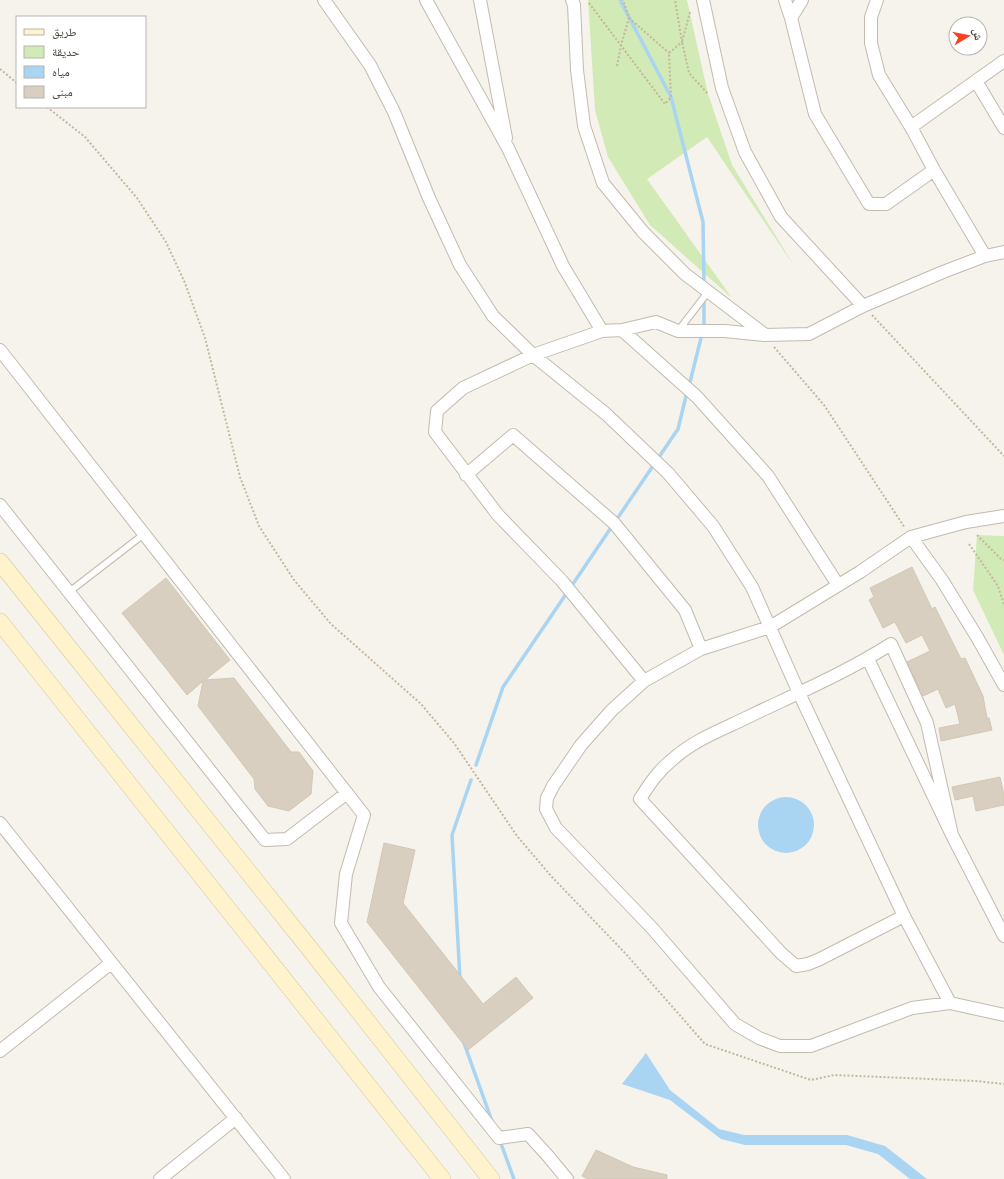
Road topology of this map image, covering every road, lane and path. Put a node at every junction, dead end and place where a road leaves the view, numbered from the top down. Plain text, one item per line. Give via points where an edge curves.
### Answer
1 (324, 0) edge
2 (426, 0) edge
3 (480, 0) edge
4 (572, 0) edge
5 (623, 0) edge
6 (675, 0) edge
7 (703, 0) edge
8 (785, 0) edge
9 (802, 0) edge
10 (877, 0) edge
11 (589, 3) dead end
12 (690, 12) dead end
13 (629, 18) junction
14 (791, 18) junction
15 (682, 42) junction
16 (621, 45) junction
17 (669, 54) junction
18 (1004, 61) edge
19 (617, 66) dead end
20 (0, 69) edge
21 (976, 81) junction
22 (16, 82) edge
23 (708, 94) dead end
24 (48, 108) edge
25 (911, 128) junction
26 (1004, 128) edge
27 (508, 148) junction
28 (934, 170) junction
29 (1004, 252) edge
30 (985, 256) junction
31 (708, 292) junction
32 (862, 306) junction
33 (622, 330) junction
34 (602, 331) junction
35 (678, 331) junction
36 (764, 335) junction
37 (1, 355) edge
38 (533, 355) junction
39 (1004, 456) edge
40 (466, 474) junction
41 (0, 505) edge
42 (1004, 516) edge
43 (144, 534) junction
44 (977, 535) dead end
45 (911, 538) junction
46 (969, 544) dead end
47 (1004, 560) edge
48 (0, 562) edge
49 (838, 586) junction
50 (69, 592) junction
51 (1004, 605) edge
52 (0, 622) edge
53 (770, 627) junction
54 (701, 649) junction
55 (868, 658) junction
56 (644, 681) junction
57 (1004, 685) edge
58 (800, 693) junction
59 (347, 793) junction
60 (1, 828) edge
61 (952, 835) junction
62 (904, 916) junction
63 (1004, 936) edge
64 (111, 963) junction
65 (950, 1003) junction
66 (1004, 1015) edge
67 (0, 1051) edge
68 (1004, 1084) edge
69 (236, 1118) junction
70 (160, 1179) edge
71 (284, 1179) edge
72 (442, 1179) edge
73 (491, 1179) edge
74 (567, 1179) edge

1 - 38 street via 370,65 394,112 460,265 494,316
2 - 27 street
3 - 27 street
4 - 31 street via 584,126 603,184 643,232 685,274
5 - 13 path
6 - 15 path
7 - 32 street via 722,88 745,152 782,217
8 - 14 street
9 - 14 street
10 - 25 street via 871,17 871,43 879,75
11 - 16 path
12 - 15 path
13 - 16 path
13 - 17 path
14 - 28 street via 815,114 869,204 886,204
15 - 17 path
15 - 23 path via 689,73
16 - 17 path via 665,104 671,97
16 - 19 path
18 - 21 street
20 - 22 path
21 - 25 street
21 - 26 street
24 - 68 path via 85,137 137,198 166,242 206,338 240,477 259,526 294,580 332,624 422,704 454,743 517,836 705,1044 811,1080 834,1075
25 - 28 street
27 - 34 street via 563,266
28 - 30 street
29 - 30 street
30 - 32 street
31 - 35 lane
31 - 36 street
32 - 36 street via 809,334
32 - 39 path
33 - 34 street
33 - 35 street via 656,322
33 - 49 street via 697,397 768,476
34 - 38 street
35 - 36 street via 725,331
36 - 45 path via 824,405
37 - 43 street
38 - 40 street via 463,388 437,411 435,432
38 - 53 street via 606,414 668,473 713,526 752,588
40 - 54 street via 512,436 614,523 685,610
40 - 56 street via 498,515 562,581
41 - 50 street
42 - 45 street via 966,522
43 - 50 lane
43 - 59 street
44 - 47 path
45 - 49 street
45 - 57 street via 942,580
46 - 51 path via 998,586
48 - 73 main road
49 - 53 street
50 - 59 street via 265,840 287,839
52 - 72 main road
53 - 54 street
53 - 58 street
54 - 56 street
55 - 58 street
55 - 61 street
55 - 61 street via 891,644 927,723
56 - 65 street via 612,710 581,745 546,798 546,809 556,828 652,928 736,1024 759,1038 780,1046 811,1046 912,1008
58 - 62 street
58 - 62 street via 700,740 673,758 652,779 640,799 781,953 796,966 820,959
59 - 74 street via 364,815 346,874 341,924 379,987 499,1138 528,1134
60 - 64 street
61 - 63 street
62 - 65 street
64 - 67 street
64 - 69 street
65 - 66 street
69 - 70 street
69 - 71 street

